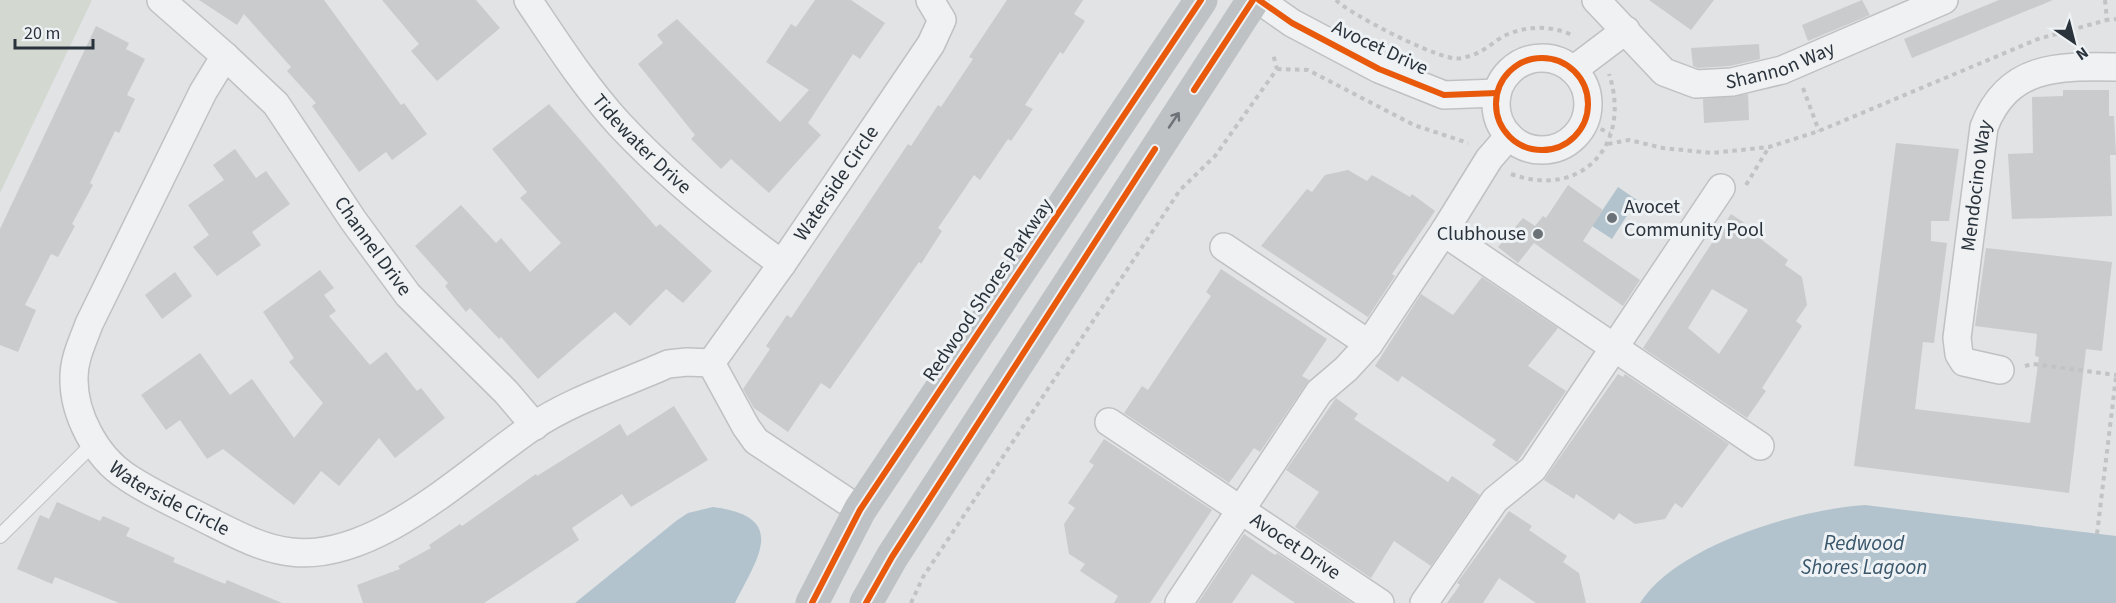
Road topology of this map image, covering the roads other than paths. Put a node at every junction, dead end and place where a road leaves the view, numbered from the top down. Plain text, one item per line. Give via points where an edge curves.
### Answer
1 (161, 0) edge
2 (528, 0) edge
3 (930, 0) edge
4 (1201, 0) edge
5 (1253, 0) edge
6 (1259, 0) edge
7 (1596, 0) edge
8 (1944, 0) edge
9 (1626, 30) junction
10 (225, 56) junction
11 (2116, 67) edge
12 (1573, 69) junction
13 (1497, 93) junction
14 (1509, 136) junction
15 (1731, 191) road end
16 (1445, 230) junction
17 (1224, 247) dead end
18 (782, 264) junction
19 (1369, 344) junction
20 (1614, 348) junction
21 (711, 363) junction
22 (2000, 370) road end
23 (1109, 422) dead end
24 (535, 426) junction
25 (93, 444) junction
26 (1760, 446) dead end
27 (860, 510) junction
28 (1240, 510) junction
29 (0, 536) edge
30 (812, 603) edge
31 (866, 603) edge
32 (1179, 603) edge
33 (1380, 603) edge
34 (1424, 603) edge

1 - 10 street
2 - 18 street, Tidewater Drive via 570,63 620,124 697,200
3 - 18 street, Waterside Circle via 942,20 931,44
4 - 27 main road, Redwood Shores Parkway
31 -> 5 main road via 911,527
6 - 13 street, Avocet Drive via 1292,23 1380,69 1444,95
7 - 9 street
8 - 9 street, Shannon Way via 1782,70 1732,82 1696,84 1664,72
9 - 12 street
10 - 24 street, Channel Drive via 276,104 408,295
10 - 25 street, Waterside Circle via 203,92 76,358 76,398
11 - 22 street, Mendocino Way via 2051,68 2036,72 2007,89 1984,127 1957,338 1964,363
12 - 13 street via 1560,61 1528,60 1503,78
12 - 14 street via 1582,80 1588,108 1576,134 1551,149 1521,145
13 - 14 street via 1500,124
14 - 16 street, Avocet Drive via 1489,159
15 - 20 street
16 - 19 street, Avocet Drive
16 - 20 street
17 - 19 street
18 - 21 street, Waterside Circle
19 - 28 street, Avocet Drive via 1319,392
20 - 26 street
20 - 34 street via 1533,469 1495,500
21 - 24 street, Waterside Circle via 668,364
21 - 27 street via 756,441
23 - 28 street, Avocet Drive
24 - 25 street, Waterside Circle via 383,531 353,545 323,552 292,552 242,537 141,487 117,471
25 - 29 lane
27 - 30 main road, Redwood Shores Parkway
28 - 32 street, Avocet Drive
28 - 33 street, Avocet Drive

